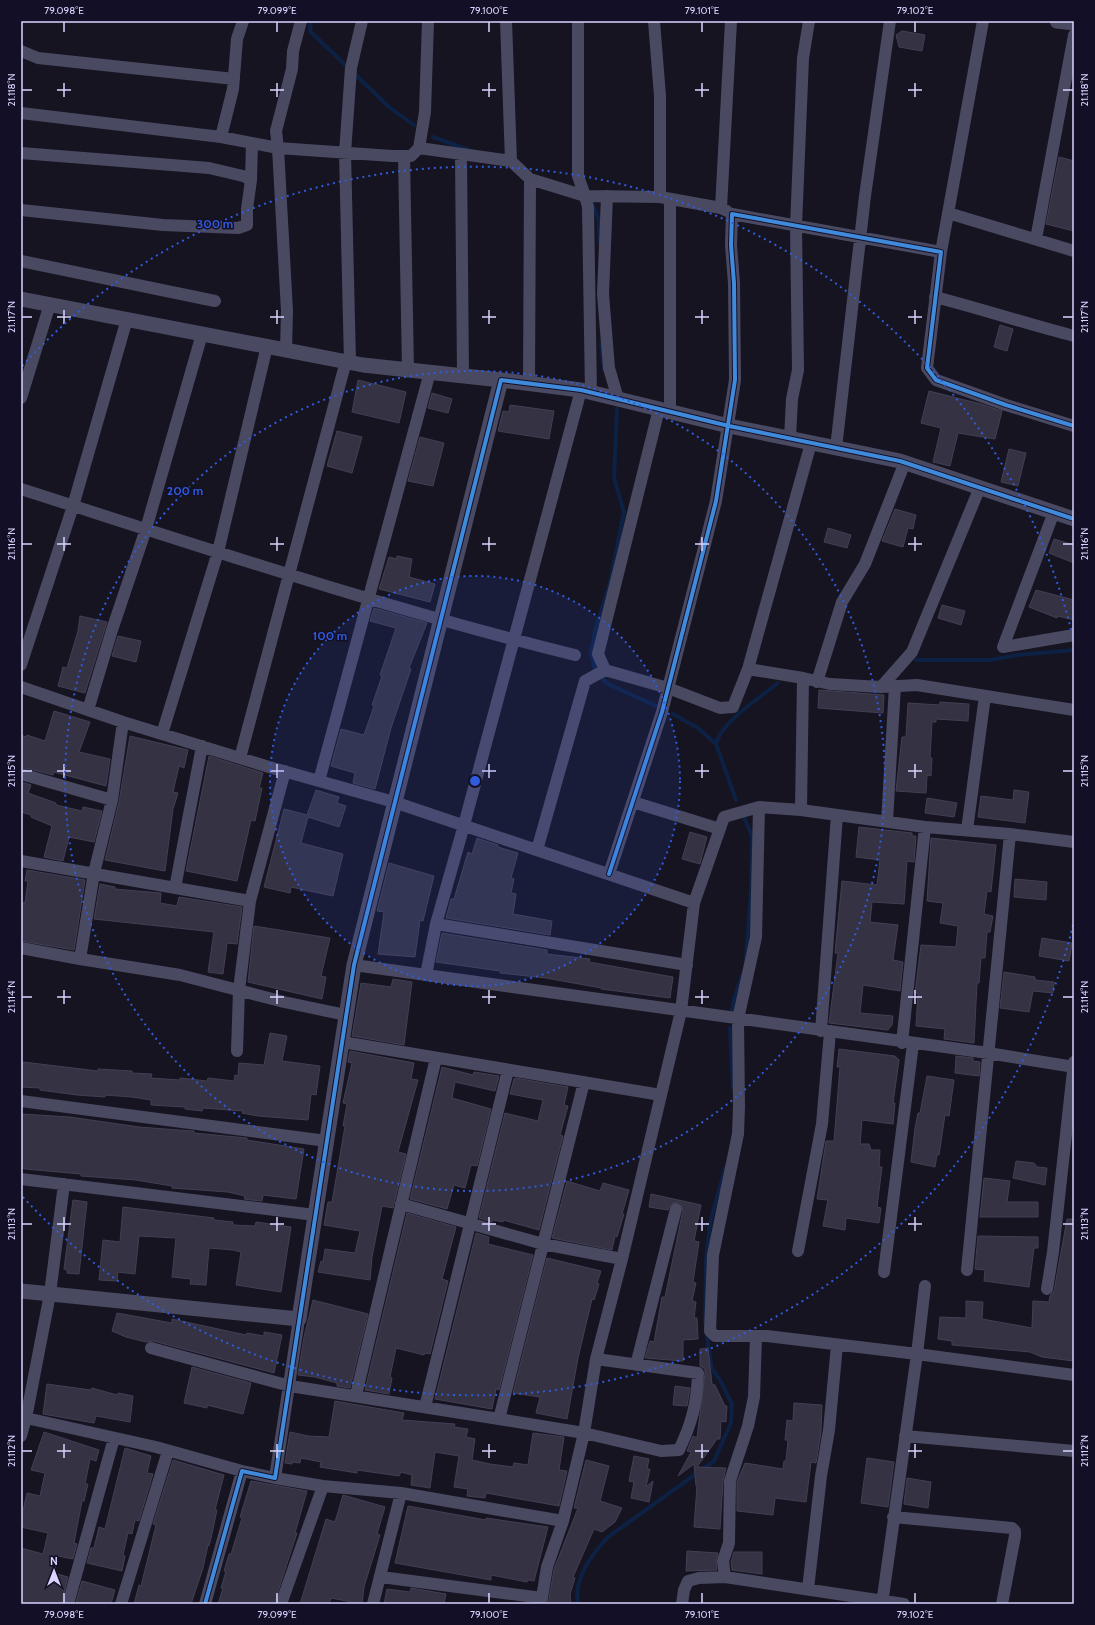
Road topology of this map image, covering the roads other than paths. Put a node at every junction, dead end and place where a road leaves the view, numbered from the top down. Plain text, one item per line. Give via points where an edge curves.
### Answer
1 (243, 21) edge
2 (301, 21) edge
3 (362, 21) edge
4 (428, 21) edge
5 (506, 21) edge
6 (578, 21) edge
7 (654, 21) edge
8 (731, 21) edge
9 (809, 21) edge
10 (890, 21) edge
11 (983, 21) edge
12 (1057, 21) edge
13 (1074, 23) edge
14 (1074, 35) edge
15 (21, 51) edge
16 (234, 79) junction
17 (21, 113) edge
18 (221, 136) junction
19 (252, 143) junction
20 (278, 148) junction
21 (419, 148) junction
22 (21, 153) edge
23 (345, 153) junction
24 (461, 154) junction
25 (404, 156) junction
26 (511, 160) junction
27 (530, 179) junction
28 (251, 180) junction
29 (594, 196) junction
30 (665, 198) junction
31 (721, 208) junction
32 (21, 210) edge
33 (948, 213) junction
34 (732, 214) junction
35 (796, 226) junction
36 (860, 237) junction
37 (1036, 239) junction
38 (1074, 251) edge
39 (941, 252) junction
40 (21, 261) edge
41 (935, 297) junction
42 (21, 299) edge
43 (215, 301) dead end
44 (50, 304) junction
45 (127, 319) junction
46 (202, 334) junction
47 (1074, 336) edge
48 (267, 346) junction
49 (286, 350) junction
50 (348, 362) junction
51 (408, 370) junction
52 (430, 372) junction
53 (464, 376) junction
54 (501, 380) junction
55 (529, 384) junction
56 (586, 392) junction
57 (21, 398) edge
58 (618, 399) junction
59 (665, 411) junction
60 (729, 426) junction
61 (1074, 426) edge
62 (790, 438) junction
63 (811, 443) junction
64 (836, 448) junction
65 (905, 462) junction
66 (980, 487) junction
67 (21, 489) edge
68 (73, 506) junction
69 (1054, 512) junction
70 (1074, 519) edge
71 (146, 529) junction
72 (218, 552) junction
73 (290, 575) junction
74 (368, 600) junction
75 (440, 620) junction
76 (1074, 635) edge
77 (514, 640) junction
78 (575, 655) dead end
79 (21, 666) edge
80 (748, 669) junction
81 (605, 670) junction
82 (803, 678) junction
83 (817, 682) junction
84 (896, 686) junction
85 (21, 687) edge
86 (881, 687) junction
87 (668, 688) junction
88 (985, 696) junction
89 (88, 710) junction
90 (1074, 710) edge
91 (123, 722) junction
92 (162, 734) junction
93 (202, 746) junction
94 (240, 758) junction
95 (285, 771) junction
96 (21, 774) edge
97 (319, 781) junction
98 (112, 800) junction
99 (394, 802) junction
100 (632, 802) junction
101 (759, 807) junction
102 (801, 810) junction
103 (837, 815) junction
104 (886, 821) junction
105 (464, 825) junction
106 (925, 827) junction
107 (720, 829) junction
108 (967, 830) junction
109 (1010, 834) junction
110 (1074, 842) edge
111 (537, 850) junction
112 (21, 864) edge
113 (94, 873) junction
114 (609, 874) junction
115 (175, 888) junction
116 (250, 901) junction
117 (694, 903) junction
118 (436, 924) junction
119 (21, 948) edge
120 (80, 959) junction
121 (354, 965) junction
122 (687, 965) junction
123 (426, 975) junction
124 (239, 990) junction
125 (681, 1011) junction
126 (346, 1015) junction
127 (738, 1019) junction
128 (825, 1032) junction
129 (342, 1042) junction
130 (907, 1043) junction
131 (237, 1051) dead end
132 (988, 1053) junction
133 (436, 1058) junction
134 (1074, 1062) edge
135 (1074, 1067) edge
136 (508, 1070) junction
137 (584, 1082) junction
138 (662, 1095) junction
139 (21, 1101) edge
140 (327, 1141) junction
141 (21, 1179) edge
142 (64, 1184) junction
143 (401, 1204) junction
144 (676, 1209) dead end
145 (315, 1216) junction
146 (471, 1224) junction
147 (543, 1244) junction
148 (798, 1251) dead end
149 (622, 1260) junction
150 (968, 1270) dead end
151 (884, 1272) dead end
152 (925, 1286) dead end
153 (1047, 1289) dead end
154 (21, 1291) edge
155 (50, 1294) junction
156 (299, 1319) junction
157 (756, 1336) junction
158 (836, 1345) junction
159 (151, 1348) dead end
160 (917, 1354) junction
161 (596, 1359) junction
162 (636, 1364) junction
163 (1074, 1375) edge
164 (290, 1386) junction
165 (26, 1393) edge
166 (356, 1395) junction
167 (425, 1407) junction
168 (26, 1418) junction
169 (499, 1419) junction
170 (584, 1433) junction
171 (21, 1436) edge
172 (905, 1436) junction
173 (114, 1438) junction
174 (168, 1450) junction
175 (1074, 1452) edge
176 (242, 1471) junction
177 (275, 1478) junction
178 (323, 1486) junction
179 (401, 1493) junction
180 (893, 1517) junction
181 (563, 1521) junction
182 (381, 1577) junction
183 (725, 1577) junction
184 (808, 1589) junction
185 (542, 1601) edge
186 (882, 1602) edge
187 (68, 1604) edge
188 (121, 1604) edge
189 (205, 1604) edge
190 (281, 1604) edge
191 (373, 1604) edge
192 (682, 1604) edge
193 (904, 1604) edge
194 (1002, 1604) edge

1 - 16 street via 237,39
2 - 20 street via 276,131
3 - 23 street via 352,68
4 - 21 street via 425,112
5 - 26 street
6 - 29 street via 578,176
7 - 30 street
8 - 31 street
9 - 35 street via 803,58
10 - 36 street
11 - 33 street
12 - 13 street
14 - 37 street
15 - 16 street via 38,58
16 - 18 street
17 - 18 street
18 - 19 street
19 - 20 street
19 - 28 street
20 - 23 street
20 - 49 street via 287,311
21 - 24 street
21 - 25 street via 411,156
22 - 28 street via 209,168
23 - 25 street
23 - 50 street
24 - 26 street
24 - 53 street
25 - 51 street
26 - 27 street
27 - 29 street
27 - 55 street
28 - 32 street via 246,209 247,225 238,228 164,225
29 - 30 street
29 - 56 street via 588,207
29 - 58 street via 609,368
30 - 31 street
30 - 59 street
31 - 34 street
33 - 37 street
33 - 39 street
34 - 35 street
34 - 60 street via 735,364
35 - 36 street
35 - 62 street via 798,370 792,399
36 - 39 street
36 - 64 street
37 - 38 street
39 - 41 street
40 - 43 street
41 - 47 street
41 - 61 street via 927,368 936,380
42 - 44 street
44 - 45 street
44 - 57 street
45 - 46 street
45 - 68 street
46 - 48 street
46 - 71 street
48 - 49 street
48 - 72 street
49 - 50 street
50 - 51 street
50 - 73 street
51 - 52 street
52 - 53 street
52 - 74 street
53 - 54 street
54 - 55 street
54 - 75 street
55 - 56 street
56 - 58 street
56 - 77 street
58 - 59 street
59 - 60 street
59 - 81 street via 598,654
60 - 62 street
60 - 87 street via 716,501
62 - 63 street
63 - 64 street
63 - 80 street
64 - 65 street
65 - 66 street
65 - 83 street via 865,564 842,602
66 - 69 street
66 - 86 street via 912,652
67 - 68 street
68 - 71 street
68 - 79 street
69 - 70 street
69 - 76 street via 1003,647
71 - 72 street
71 - 89 street
72 - 73 street
72 - 92 street
73 - 74 street
73 - 94 street
74 - 75 street
74 - 97 street
75 - 77 street
75 - 99 street
77 - 78 street
77 - 105 street
80 - 82 street
80 - 87 street via 733,707 720,708
81 - 87 street
81 - 111 street via 585,681
82 - 83 street
82 - 102 street
83 - 86 street
84 - 86 street
84 - 88 street via 917,685
84 - 104 street
85 - 89 street
87 - 100 street
88 - 90 street
88 - 108 street
89 - 91 street
91 - 92 street
91 - 98 street
92 - 93 street
93 - 94 street
93 - 115 street
94 - 95 street
95 - 97 street
95 - 116 street
96 - 98 street
97 - 99 street
98 - 113 street
99 - 105 street
99 - 121 street
100 - 107 street
100 - 114 street
101 - 102 street
101 - 107 street via 724,817
101 - 127 street via 756,937
102 - 103 street
103 - 104 street
103 - 128 street
104 - 106 street
105 - 111 street
105 - 118 street
106 - 108 street
106 - 130 street
107 - 117 street
108 - 109 street
109 - 110 street
109 - 132 street
111 - 114 street
112 - 113 street
113 - 115 street
113 - 120 street
114 - 117 street
115 - 116 street
116 - 124 street
117 - 122 street
118 - 122 street
118 - 123 street
119 - 120 street
120 - 124 street via 180,975
121 - 123 street
121 - 126 street
122 - 125 street
123 - 125 street
124 - 126 street
124 - 131 street
125 - 127 street
125 - 138 street
126 - 129 street
127 - 128 street
127 - 157 street via 738,1134 713,1255 710,1331 715,1336
128 - 130 street
128 - 148 street via 822,1124
129 - 133 street
129 - 140 street
130 - 132 street
130 - 151 street
132 - 135 street
132 - 150 street
133 - 136 street
133 - 143 street
134 - 135 street
135 - 153 street via 1054,1252
136 - 137 street
136 - 146 street
137 - 138 street
137 - 147 street
138 - 149 street
139 - 140 street
140 - 145 street
141 - 142 street
142 - 145 street
142 - 155 street
143 - 146 street
143 - 166 street
144 - 162 street
145 - 156 street
146 - 147 street
146 - 167 street
147 - 149 street
147 - 169 street
149 - 161 street
152 - 160 street
154 - 155 street
155 - 156 street
155 - 165 street
156 - 164 street
157 - 158 street
157 - 183 street via 754,1397 748,1426 730,1481 729,1543 723,1561
158 - 160 street
158 - 184 street via 830,1430 821,1476
159 - 164 street
160 - 163 street
160 - 172 street
161 - 162 street
161 - 170 street
162 - 170 street via 698,1373 697,1401 688,1432 679,1450 661,1451
164 - 166 street
164 - 177 street
165 - 168 street
166 - 167 street
167 - 169 street
168 - 171 street
168 - 173 street
169 - 170 street
170 - 181 street
172 - 175 street
172 - 180 street
173 - 174 street
173 - 187 street
174 - 176 street
174 - 188 street
176 - 177 street
176 - 189 street
177 - 178 street
178 - 179 street
178 - 190 street
179 - 181 street
179 - 182 street
180 - 186 street
180 - 194 street via 1012,1528 1015,1536
181 - 185 street via 547,1567
182 - 185 street
182 - 191 street
183 - 184 street
183 - 192 street via 688,1581
184 - 186 street
186 - 193 street

